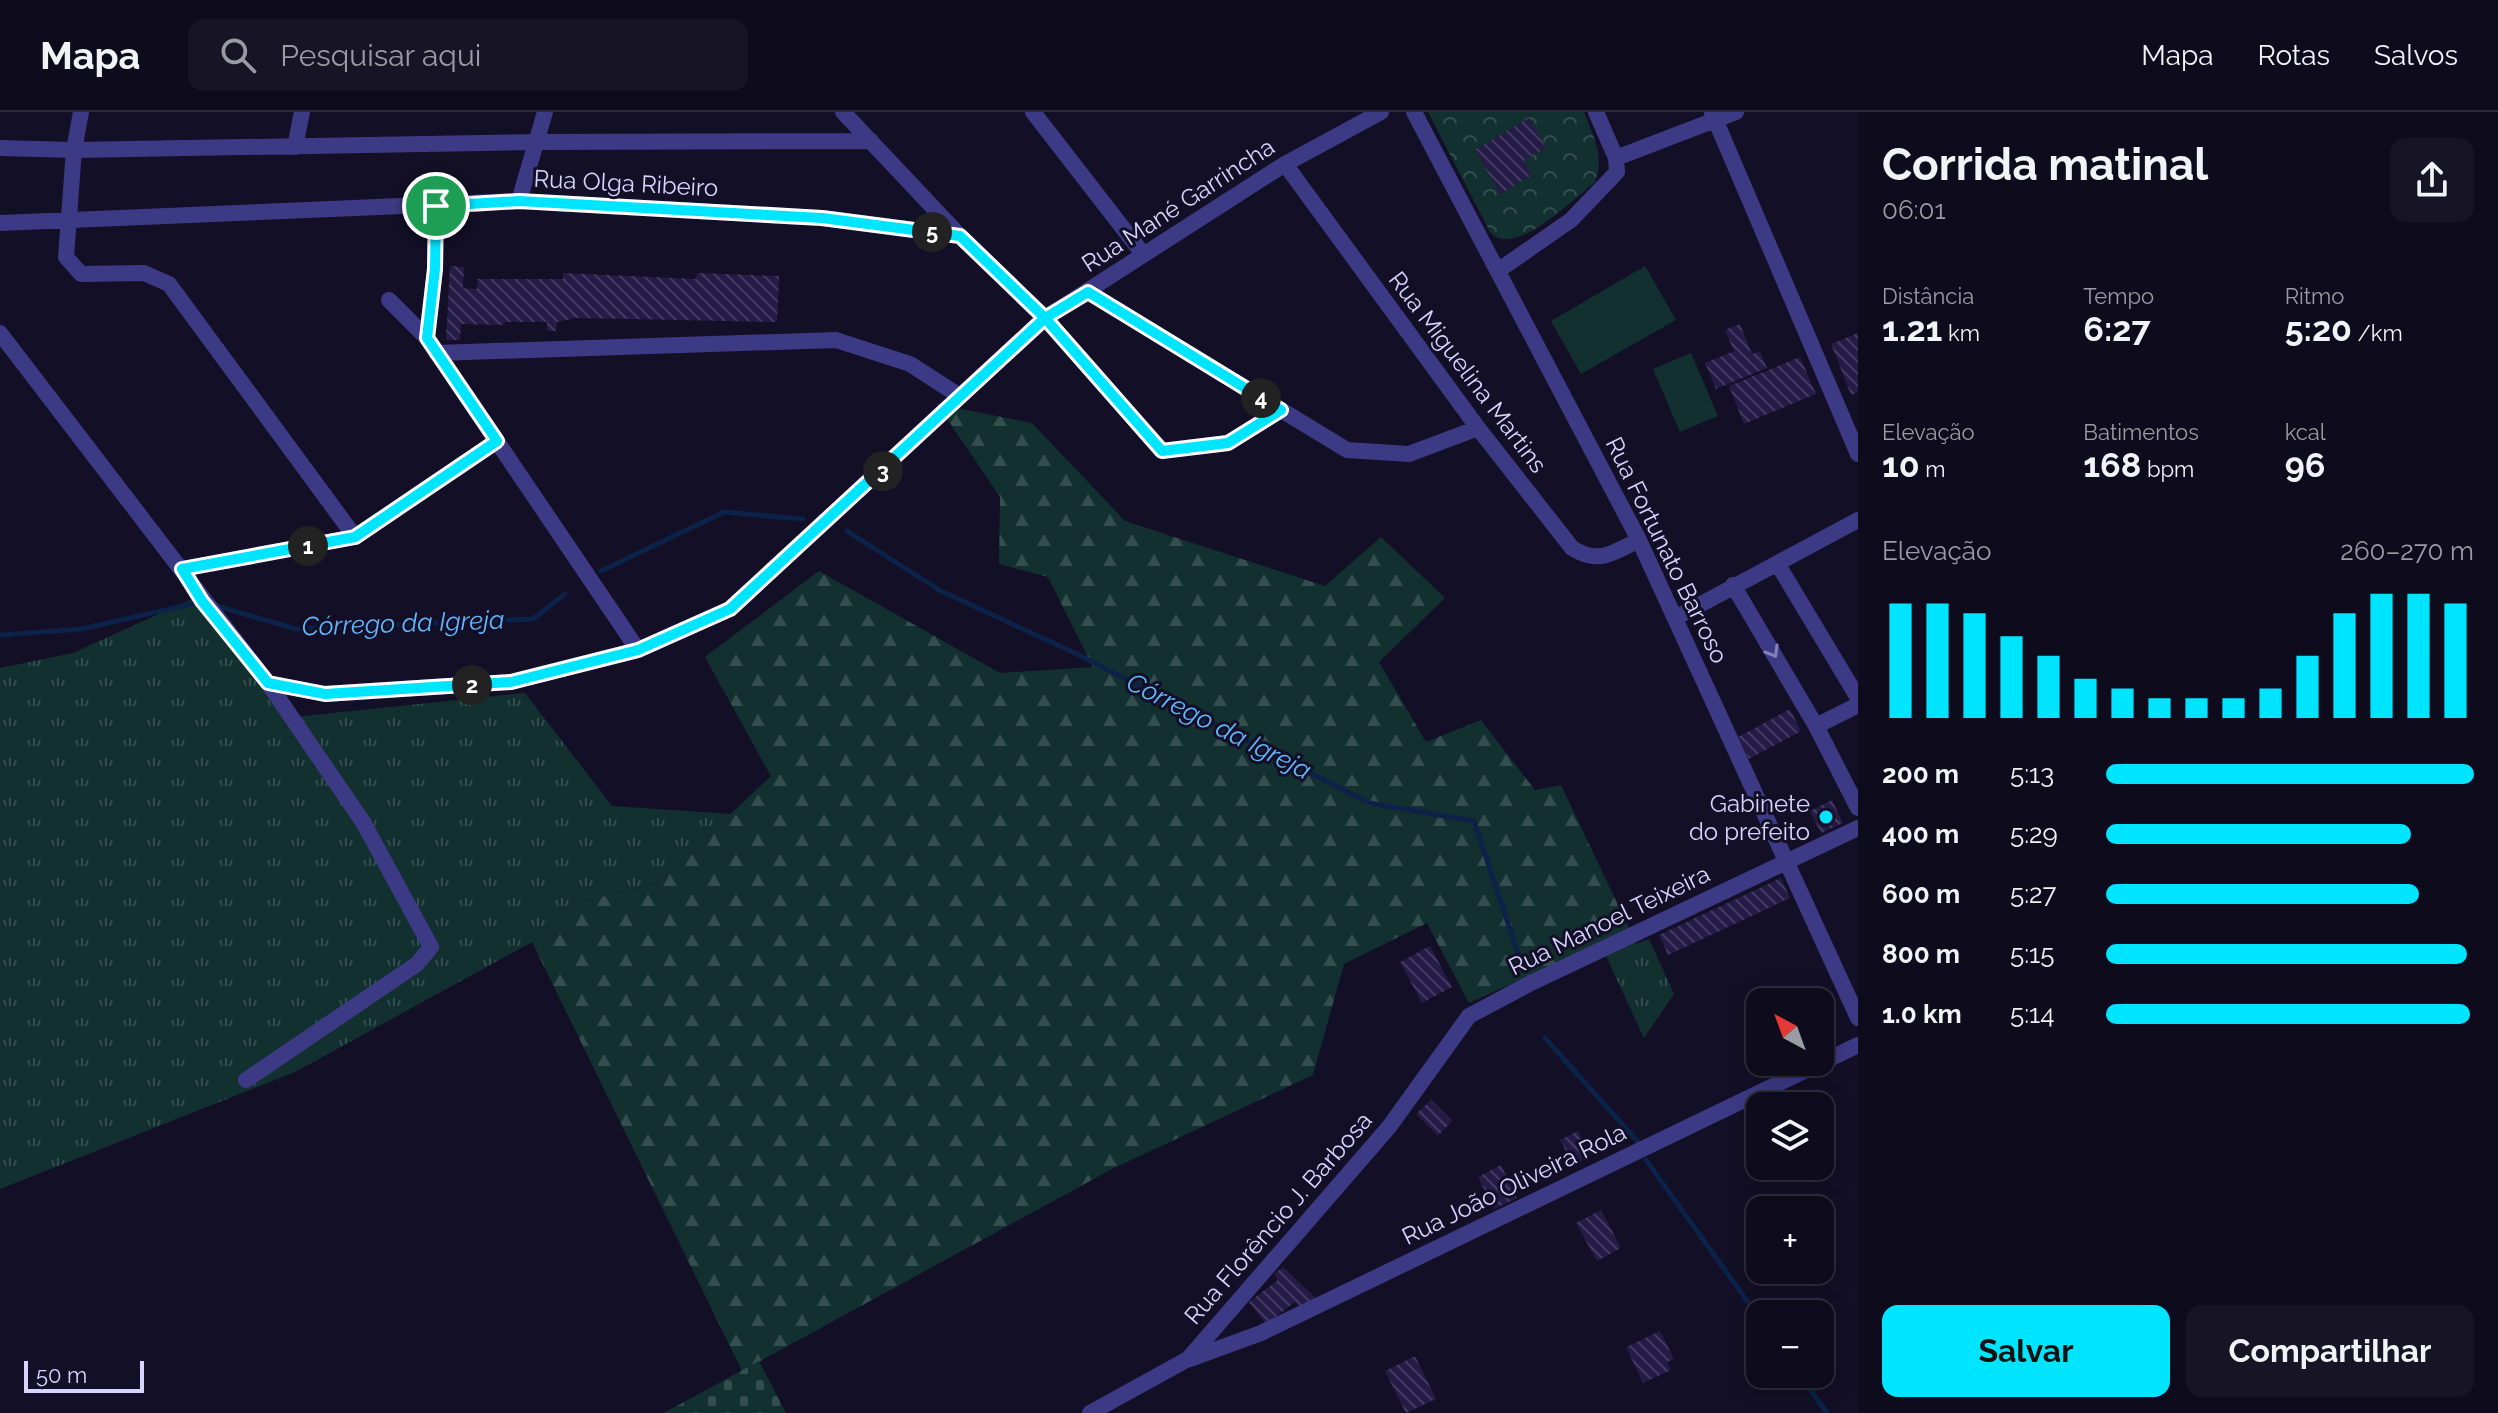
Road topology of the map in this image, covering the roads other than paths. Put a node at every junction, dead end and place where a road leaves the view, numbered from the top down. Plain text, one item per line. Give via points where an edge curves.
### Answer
1 (81, 112) edge
2 (302, 112) edge
3 (545, 112) edge
4 (843, 112) edge
5 (1033, 112) edge
6 (1381, 112) edge
7 (1414, 112) edge
8 (1596, 112) edge
9 (1736, 112) edge
10 (1714, 116) edge
11 (871, 141) junction
12 (537, 142) junction
13 (295, 147) junction
14 (0, 148) edge
15 (74, 150) junction
16 (1616, 158) junction
17 (1285, 164) junction
18 (519, 201) junction
19 (436, 206) junction
20 (68, 220) junction
21 (0, 223) edge
22 (960, 236) junction
23 (1143, 254) junction
24 (1499, 270) junction
25 (1088, 292) junction
26 (389, 300) dead end
27 (1045, 318) junction
28 (0, 333) edge
29 (432, 346) junction
30 (958, 395) junction
31 (1281, 410) junction
32 (1478, 428) junction
33 (497, 441) junction
34 (1858, 454) edge
35 (1858, 520) edge
36 (355, 537) junction
37 (1639, 540) junction
38 (1777, 563) junction
39 (182, 569) junction
40 (1733, 585) junction
41 (1677, 617) junction
42 (638, 650) junction
43 (268, 683) junction
44 (1858, 698) edge
45 (1858, 705) edge
46 (1816, 726) junction
47 (1858, 808) edge
48 (1858, 828) edge
49 (1788, 862) junction
50 (1469, 1016) joint
51 (1858, 1018) edge
52 (1858, 1045) edge
53 (246, 1080) dead end
54 (1188, 1359) junction
55 (1090, 1413) edge

1 - 15 street
2 - 13 street
3 - 12 street
4 - 11 street
5 - 23 street
6 - 17 street, Rua Mané Garrincha
7 - 24 street, Rua Fortunato Barroso
8 - 16 street
9 - 10 street
10 - 16 street
10 - 34 street
11 - 12 street
11 - 22 street
12 - 13 street
12 - 18 street
13 - 15 street
14 - 15 street
15 - 20 street
16 - 24 street via 1617,172 1571,220
17 - 23 street, Rua Mané Garrincha
17 - 32 street, Rua Miguelina Martins
18 - 19 street, Rua Olga Ribeiro
18 - 22 street, Rua Olga Ribeiro via 822,218
19 - 20 street, Rua Olga Ribeiro
19 - 29 street
20 - 21 street, Rua Olga Ribeiro
20 - 36 street via 66,257 81,274 144,273 169,284
22 - 27 street
23 - 25 street, Rua Mané Garrincha
24 - 37 street, Rua Fortunato Barroso
25 - 27 street, Rua Mané Garrincha
25 - 31 street
26 - 29 street
27 - 30 street, Rua Mané Garrincha
27 - 31 street via 1162,451 1228,443
28 - 39 street
29 - 30 street via 836,340 910,364
29 - 33 street
30 - 42 street, Rua Mané Garrincha via 872,482 730,609
31 - 32 street via 1347,450 1409,454
32 - 37 street, Rua Miguelina Martins via 1572,548 1588,558
33 - 36 street
33 - 42 street
35 - 38 street
36 - 39 street
37 - 41 street, Rua Fortunato Barroso
38 - 40 street
38 - 44 street
39 - 43 street
40 - 41 street
40 -> 46 street
41 - 49 street, Rua Fortunato Barroso
42 - 43 street, Rua Mané Garrincha via 511,682 325,694
43 - 53 street via 363,822 431,947 417,964
45 - 46 street
46 - 47 street
48 - 49 street, Rua Manoel Teixeira
49 - 50 street, Rua Manoel Teixeira
49 - 51 street, Rua Fortunato Barroso
50 - 54 street, Rua Florêncio J. Barbosa via 1389,1127
52 - 54 street, Rua João Oliveira Rola via 1261,1333
54 - 55 street, Rua Florêncio J. Barbosa

